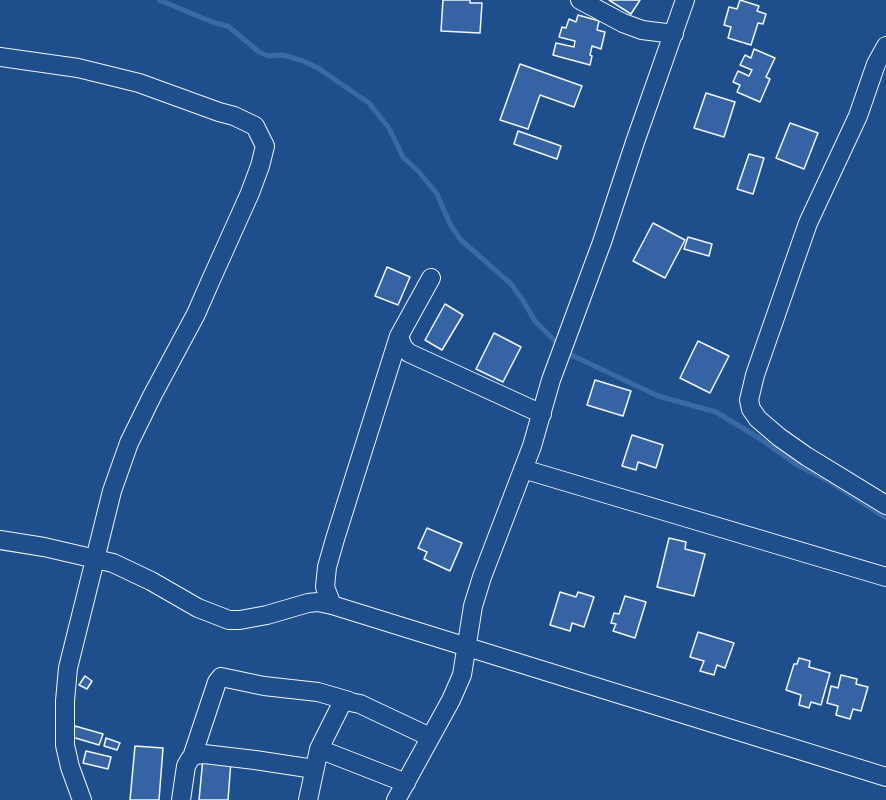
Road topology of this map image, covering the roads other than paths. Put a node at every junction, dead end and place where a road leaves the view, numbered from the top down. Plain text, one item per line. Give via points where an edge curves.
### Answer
1 (580, 0) edge
2 (685, 0) edge
3 (674, 34) junction
4 (886, 45) edge
5 (0, 57) edge
6 (431, 278) dead end
7 (399, 336) junction
8 (542, 414) junction
9 (523, 469) junction
10 (886, 505) edge
11 (0, 540) edge
12 (95, 559) junction
13 (886, 577) edge
14 (332, 605) junction
15 (466, 647) junction
16 (349, 701) junction
17 (430, 737) junction
18 (319, 749) junction
19 (192, 757) junction
20 (314, 769) junction
21 (886, 777) edge
22 (406, 783) junction
23 (82, 800) edge
24 (181, 800) edge
25 (308, 800) edge
26 (396, 800) edge

1 - 3 street via 642,30
2 - 3 street
3 - 8 street
4 - 10 street via 808,223 749,400 758,419 780,437
5 - 12 street via 78,68 139,83 255,126 266,146 250,193 196,314 129,443 111,491
6 - 7 street
7 - 8 street via 410,353
7 - 14 street via 327,567 325,587
8 - 9 street
9 - 13 street
9 - 15 street via 482,577
11 - 12 street
12 - 14 street via 113,563 229,620 267,615 308,603
12 - 23 street via 68,668 65,701 65,745
14 - 15 street
15 - 17 street via 458,687
15 - 21 street
16 - 17 street
16 - 18 street via 342,704
16 - 19 street via 318,692 221,677
17 - 22 street
18 - 20 street
18 - 22 street
19 - 20 street via 204,754
19 - 24 street via 186,763
20 - 25 street
22 - 26 street

